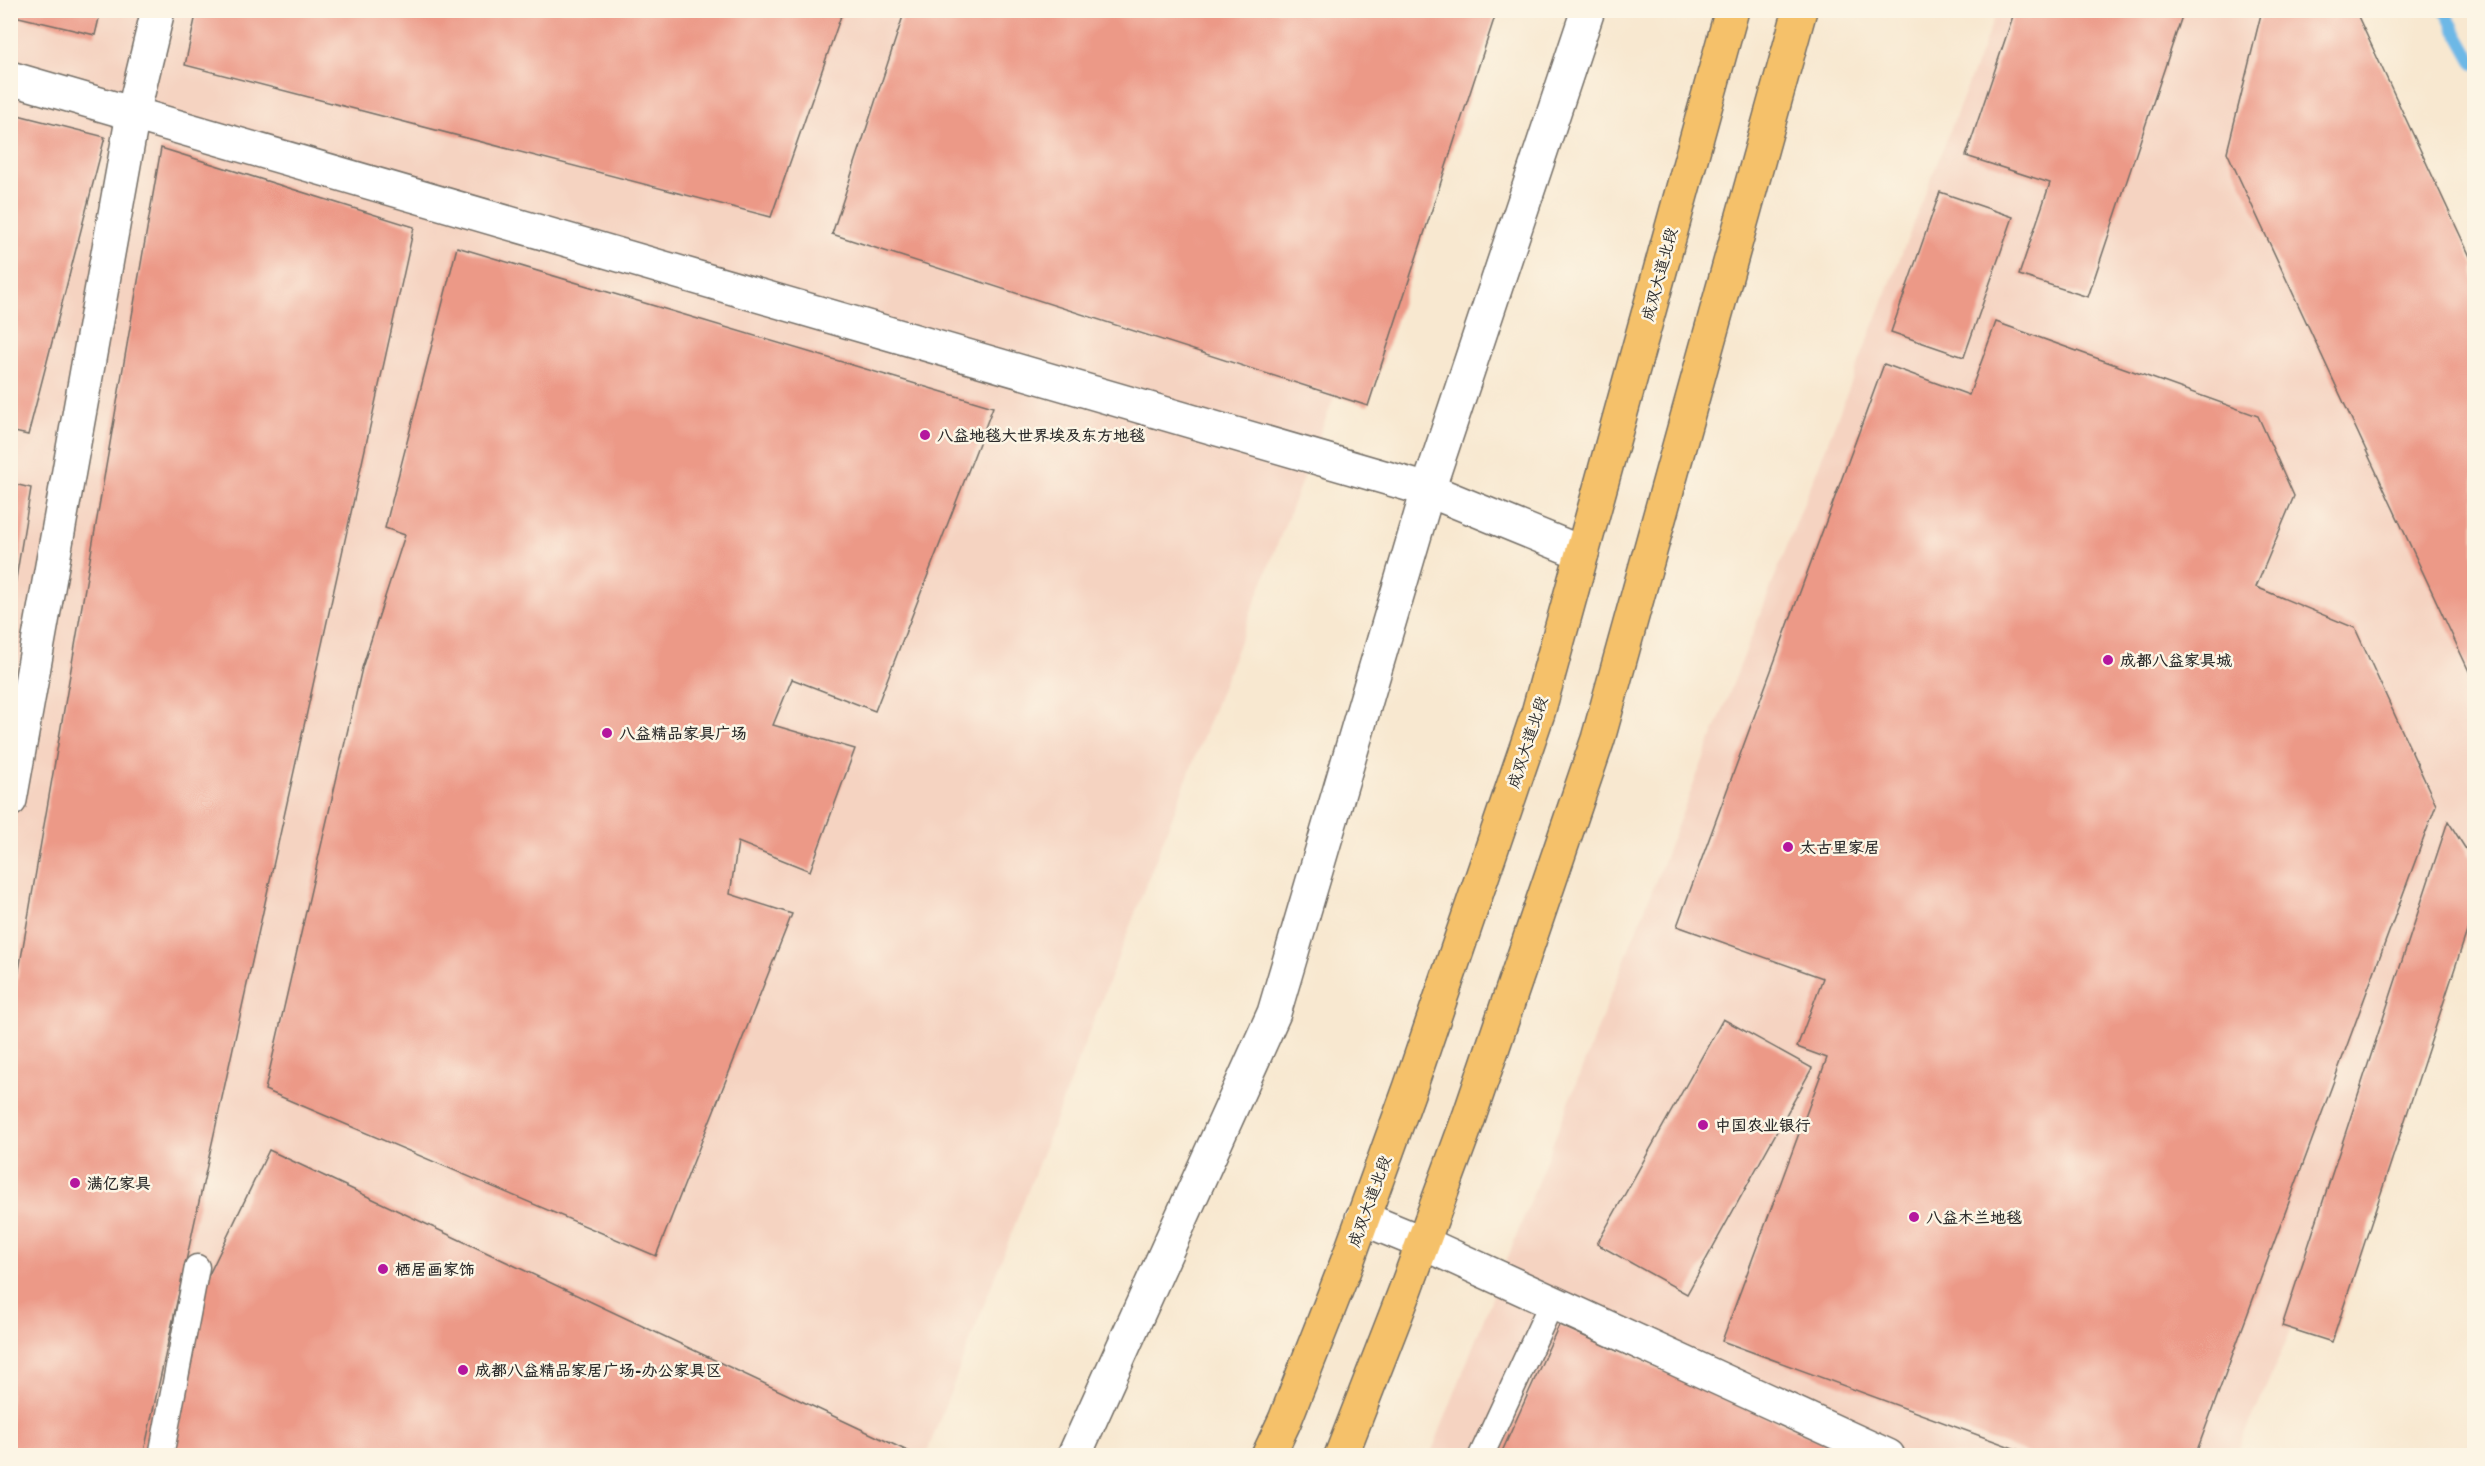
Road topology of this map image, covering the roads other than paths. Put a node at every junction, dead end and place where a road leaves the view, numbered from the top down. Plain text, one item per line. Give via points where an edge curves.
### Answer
1 (158, 10) edge
2 (1588, 10) edge
3 (1732, 10) edge
4 (1800, 10) edge
5 (10, 78) edge
6 (133, 114) junction
7 (1428, 490) junction
8 (1582, 553) junction
9 (10, 800) edge
10 (1362, 1218) junction
11 (1423, 1243) junction
12 (197, 1267) dead end
13 (1552, 1302) junction
14 (161, 1455) edge
15 (1074, 1455) edge
16 (1268, 1455) edge
17 (1341, 1455) edge
18 (1481, 1455) edge
19 (1888, 1455) edge

1 - 6 street
2 - 7 street
3 - 8 main road, 成双大道北段
4 - 11 main road via 1598,739
5 - 6 street
6 - 7 street
6 - 9 street
7 - 8 street
7 - 15 street via 1274,1012
8 - 10 main road, 成双大道北段 via 1538,713
10 - 11 street
10 - 16 main road, 成双大道北段
11 - 13 street
11 - 17 main road
12 - 14 lane
13 - 18 lane
13 - 19 street

